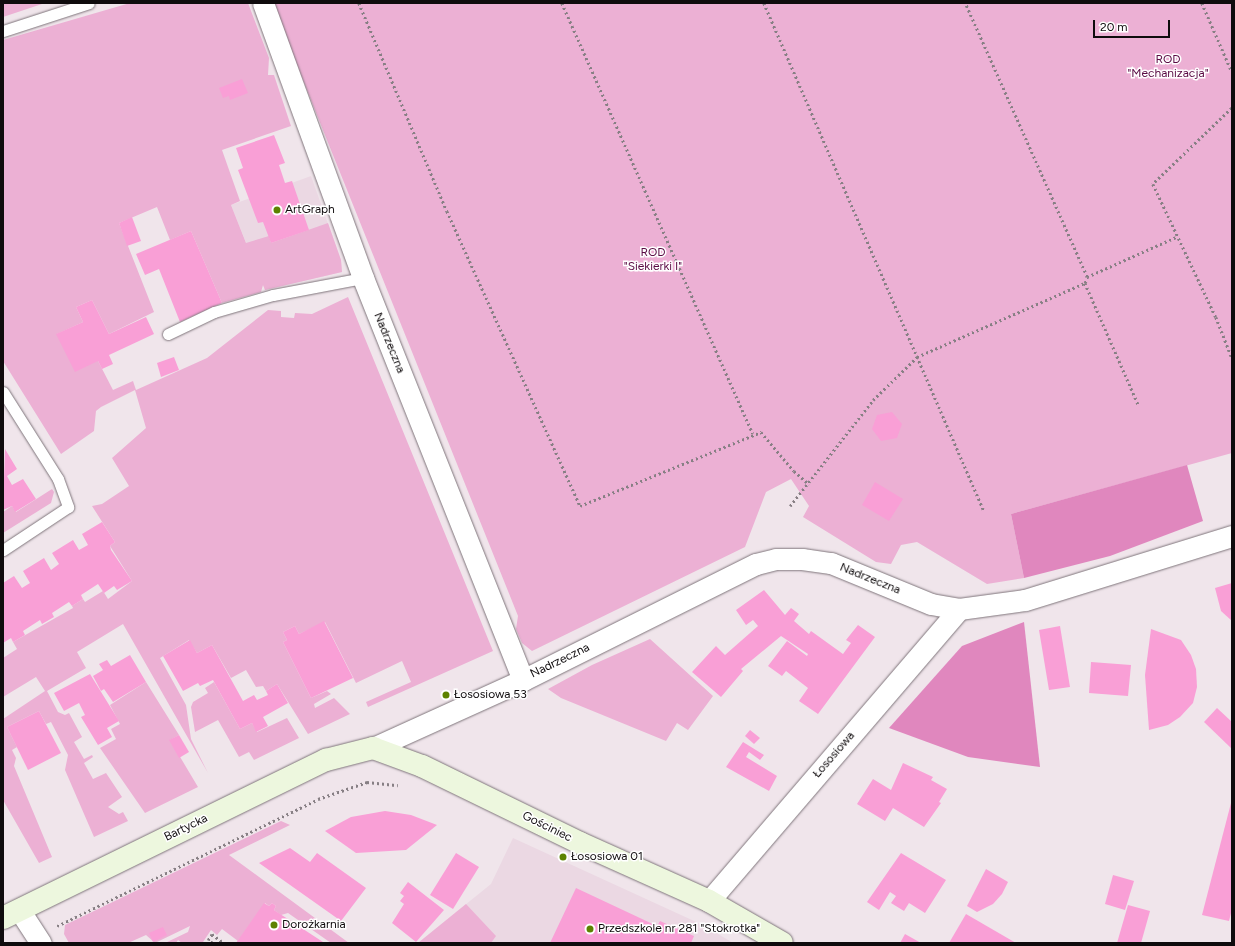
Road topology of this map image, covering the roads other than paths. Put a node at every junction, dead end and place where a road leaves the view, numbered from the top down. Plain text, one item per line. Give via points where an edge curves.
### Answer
1 (89, 3) edge
2 (263, 3) edge
3 (3, 31) edge
4 (363, 278) junction
5 (168, 334) dead end
6 (3, 392) edge
7 (1232, 536) edge
8 (3, 550) edge
9 (959, 609) junction
10 (523, 680) junction
11 (373, 748) junction
12 (709, 901) junction
13 (12, 915) edge
14 (39, 940) edge
15 (782, 943) edge

1 - 3 lane
2 - 4 street, Nadrzeczna
4 - 5 lane via 266,297 214,312
4 - 10 street, Nadrzeczna
6 - 8 lane via 58,479 68,507
7 - 9 street, Nadrzeczna via 1024,600
9 - 10 street, Nadrzeczna via 931,604 831,563 776,559 756,564
9 - 12 street, Łososiowa
10 - 11 street, Nadrzeczna
11 - 12 street, Gościniec via 429,769 580,843
11 - 13 street, Bartycka via 326,760
12 - 15 street, Gościniec
13 - 14 street

